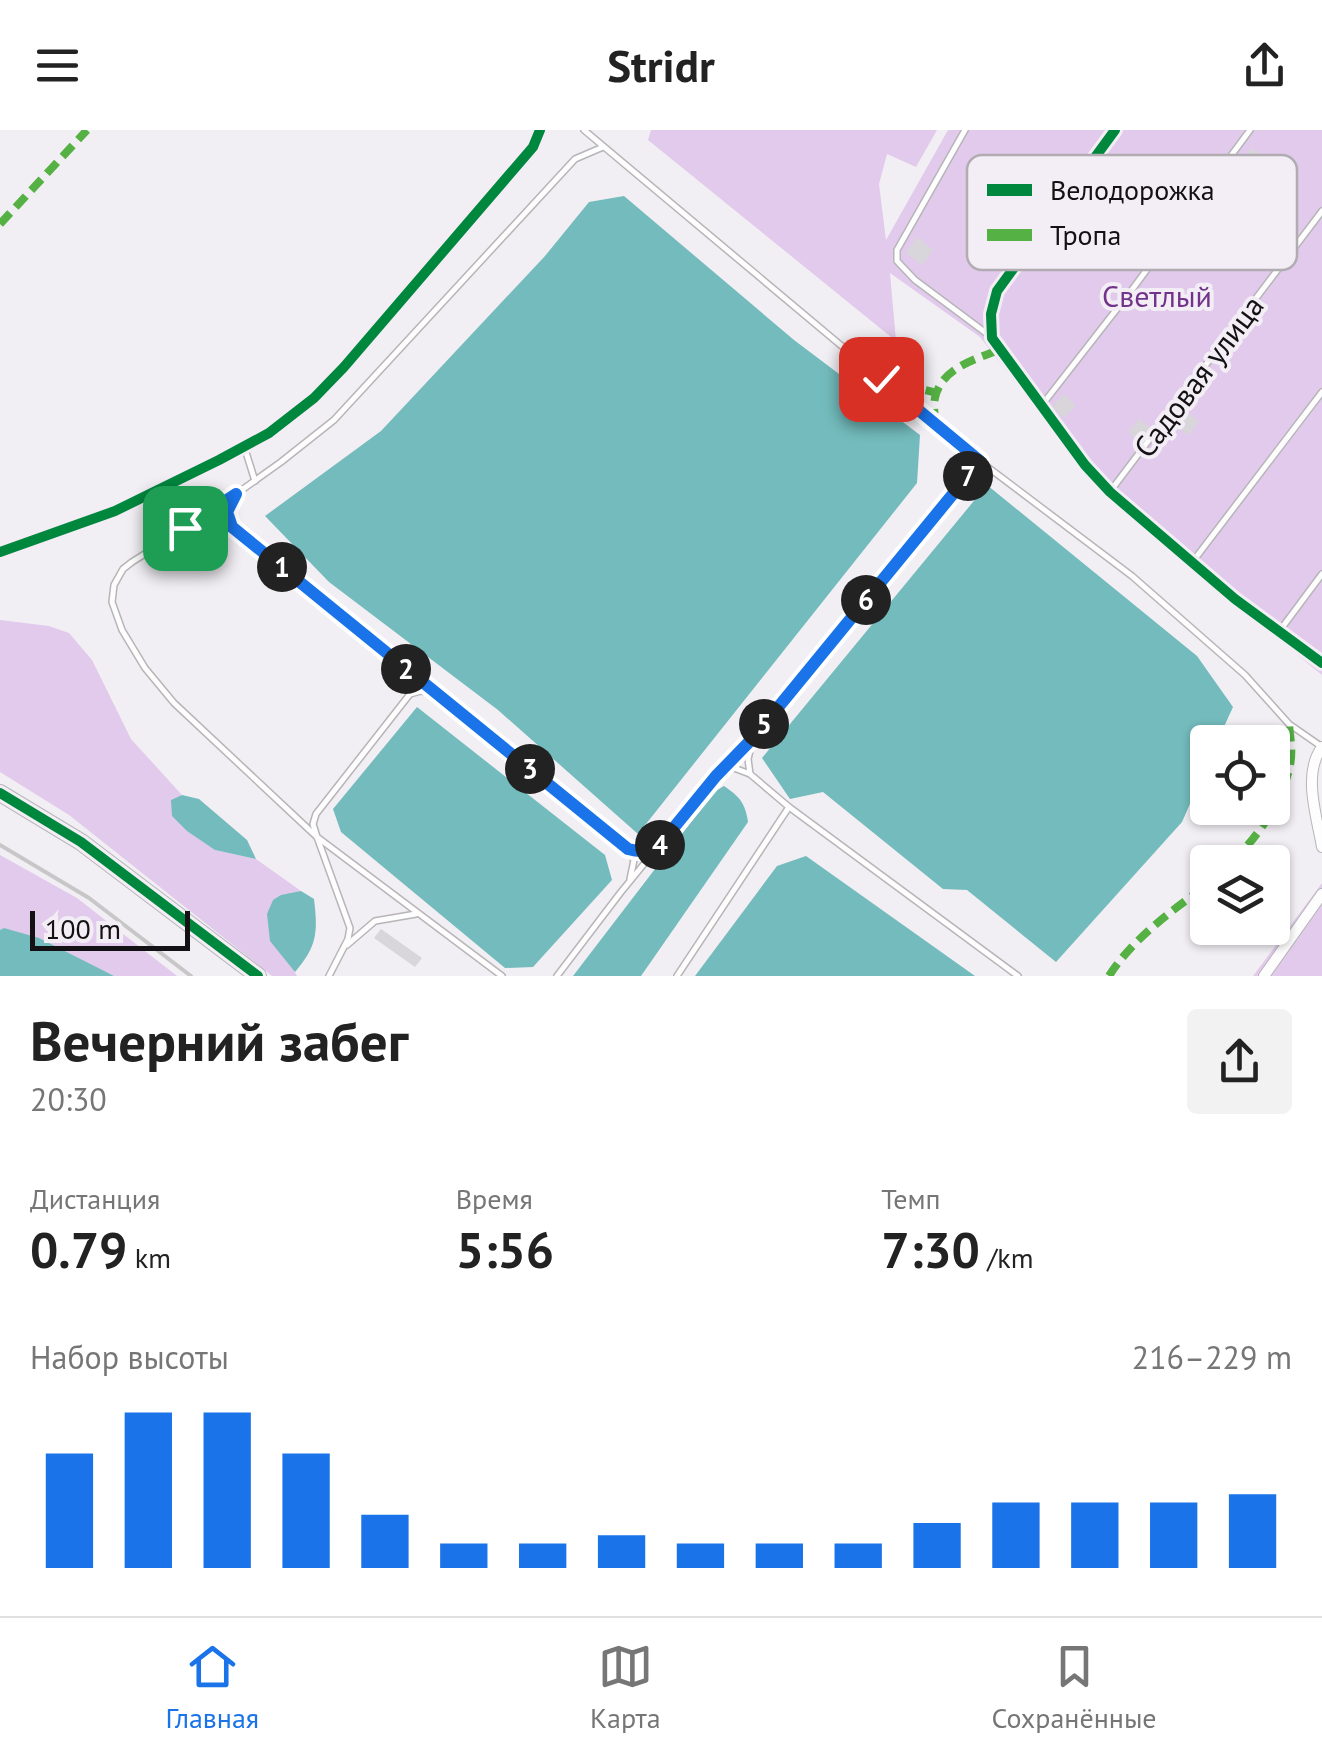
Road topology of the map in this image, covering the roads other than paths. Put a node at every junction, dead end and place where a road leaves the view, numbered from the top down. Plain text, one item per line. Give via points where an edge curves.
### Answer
1 (540, 130) edge
2 (584, 130) edge
3 (965, 130) edge
4 (1115, 130) edge
5 (1250, 130) edge
6 (603, 147) junction
7 (1097, 155) edge
8 (1232, 155) edge
9 (1322, 211) edge
10 (1297, 244) edge
11 (1012, 270) edge
12 (1147, 270) edge
13 (1277, 270) edge
14 (992, 338) junction
15 (1322, 392) edge
16 (1042, 405) junction
17 (244, 446) junction
18 (980, 461) junction
19 (254, 481) junction
20 (1110, 492) junction
21 (236, 494) junction
22 (0, 552) edge
23 (1192, 563) junction
24 (1322, 574) edge
25 (1279, 632) junction
26 (1322, 664) edge
27 (406, 669) junction
28 (434, 693) junction
29 (410, 694) junction
30 (753, 738) junction
31 (1322, 747) edge
32 (750, 774) junction
33 (716, 776) junction
34 (0, 792) edge
35 (789, 807) junction
36 (316, 837) junction
37 (658, 847) junction
38 (1322, 847) edge
39 (628, 849) junction
40 (630, 882) junction
41 (1322, 894) edge
42 (419, 914) junction
43 (343, 949) junction
44 (258, 976) edge
45 (329, 976) edge
46 (502, 976) edge
47 (558, 976) edge
48 (678, 976) edge
49 (1018, 976) edge
50 (1264, 976) edge

1 - 17 street via 533,147 344,367 314,398
2 - 6 lane
3 - 14 lane via 896,260
4 - 7 street
5 - 8 lane
6 - 18 lane
6 - 19 lane via 575,159 334,420
9 - 10 lane, Садовая улица
11 - 14 street via 997,291
12 - 16 lane
13 - 20 lane, Садовая улица
14 - 16 street
15 - 23 lane
16 - 20 street
17 - 19 lane
17 - 22 street via 115,511
18 - 30 lane
18 - 31 lane via 1132,576
19 - 21 lane
20 - 23 street
21 - 27 lane via 227,512 232,527
21 - 36 lane via 122,569 112,602 145,668 174,703
23 - 25 street
24 - 25 lane
25 - 26 street
27 - 28 lane
27 - 29 lane
28 - 29 lane
28 - 39 lane
29 - 36 lane via 316,814
30 - 32 lane
30 - 33 lane
31 - 38 street via 1312,782
32 - 33 lane via 734,768
32 - 35 lane
33 - 37 lane
34 - 44 street via 81,842
35 - 48 lane
35 - 49 lane
36 - 42 lane
36 - 43 lane via 350,928
37 - 39 lane
37 - 40 lane
39 - 40 lane via 634,860
40 - 47 lane
41 - 50 street
42 - 43 lane via 375,920
42 - 46 lane
43 - 45 lane

